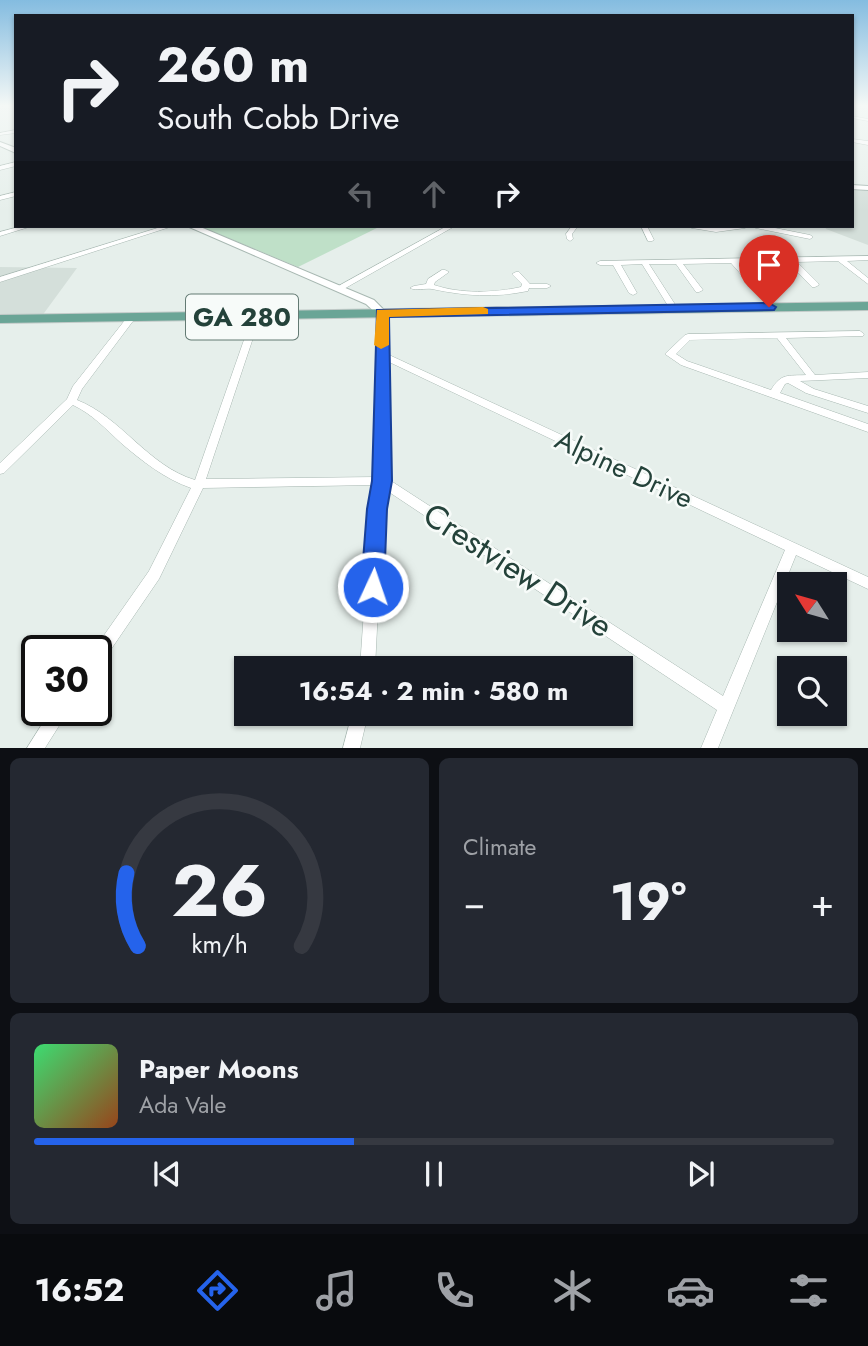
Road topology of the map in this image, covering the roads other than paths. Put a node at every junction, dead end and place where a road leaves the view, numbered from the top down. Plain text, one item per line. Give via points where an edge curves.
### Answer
1 (855, 141) edge
2 (868, 143) edge
3 (22, 228) edge
4 (164, 228) edge
5 (196, 228) edge
6 (448, 228) edge
7 (574, 228) edge
8 (645, 228) edge
9 (698, 228) edge
10 (738, 228) edge
11 (764, 228) edge
12 (0, 234) edge
13 (792, 235) junction
14 (810, 237) dead end
15 (570, 239) dead end
16 (783, 239) dead end
17 (650, 240) dead end
18 (839, 258) junction
19 (868, 258) edge
20 (790, 260) junction
21 (733, 261) junction
22 (644, 262) junction
23 (678, 262) junction
24 (600, 263) dead end
25 (616, 263) junction
26 (445, 272) dead end
27 (516, 274) dead end
28 (0, 280) edge
29 (868, 282) edge
30 (816, 285) dead end
31 (430, 286) junction
32 (527, 286) junction
33 (547, 286) dead end
34 (756, 286) dead end
35 (339, 288) junction
36 (414, 288) dead end
37 (699, 290) dead end
38 (484, 292) junction
39 (633, 293) dead end
40 (868, 306) edge
41 (674, 309) junction
42 (485, 312) junction
43 (382, 313) junction
44 (132, 317) junction
45 (256, 317) junction
46 (0, 319) edge
47 (860, 334) dead end
48 (779, 335) junction
49 (381, 355) junction
50 (868, 375) edge
51 (813, 377) junction
52 (788, 379) junction
53 (774, 395) junction
54 (71, 401) junction
55 (868, 410) edge
56 (868, 428) edge
57 (0, 470) edge
58 (382, 481) junction
59 (199, 484) junction
60 (792, 548) junction
61 (868, 583) edge
62 (112, 636) edge
63 (368, 656) edge
64 (726, 707) junction
65 (50, 726) edge
66 (357, 726) edge
67 (35, 747) edge
68 (351, 747) edge
69 (709, 747) edge

1 - 2 street
3 - 12 street
4 - 28 street
5 - 35 street
6 - 35 street
7 - 15 street
8 - 17 street
9 - 10 street via 717,234
11 - 13 street
13 - 14 street
13 - 16 street
18 - 19 street
18 - 20 street
18 - 29 street
20 - 21 street
20 - 30 street
21 - 23 street
21 - 34 street
22 - 23 street
22 - 25 street
22 - 41 street
23 - 37 street
24 - 25 street
25 - 39 street
26 - 31 street
27 - 32 street
31 - 36 street
31 - 38 street
32 - 33 street
32 - 38 street
35 - 43 street
38 - 42 street
40 - 41 main road, GA 280
41 - 42 main road, GA 280
42 - 43 main road, GA 280
43 - 45 main road, GA 280
43 - 49 street
44 - 45 main road, GA 280
44 - 46 main road, GA 280
44 - 54 street
45 - 59 street
47 - 48 street
48 - 51 street
48 - 53 street via 688,337 670,353 684,363
49 - 58 street
49 - 60 street, Alpine Drive
50 - 51 street
51 - 52 street
52 - 53 street via 780,382
52 - 55 street
53 - 56 street
54 - 57 street
54 - 59 street via 89,408 174,477
58 - 59 street
58 - 63 street
58 - 64 street, Crestview Drive
59 - 62 street via 154,575
60 - 61 street, Alpine Drive
60 - 64 street
64 - 69 street
65 - 67 street
66 - 68 street

